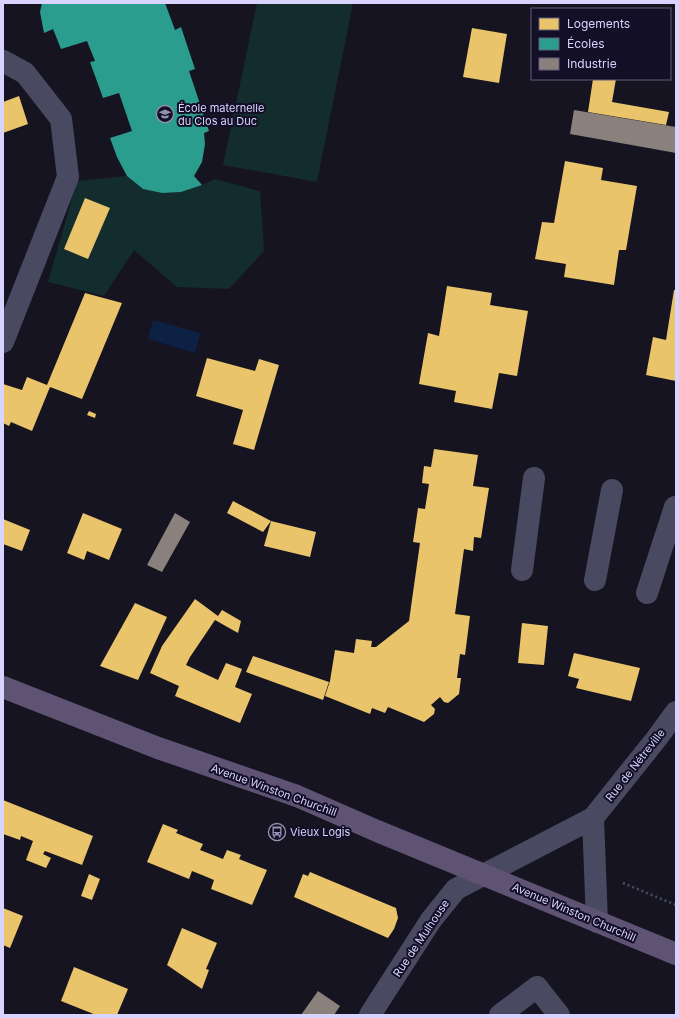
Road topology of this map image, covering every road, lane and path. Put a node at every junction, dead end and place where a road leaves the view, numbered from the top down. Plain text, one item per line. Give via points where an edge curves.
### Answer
1 (3, 61) edge
2 (3, 342) edge
3 (534, 478) dead end
4 (612, 490) dead end
5 (675, 507) edge
6 (522, 570) dead end
7 (595, 580) dead end
8 (647, 593) dead end
9 (3, 687) edge
10 (676, 712) edge
11 (593, 818) junction
12 (484, 874) junction
13 (597, 922) junction
14 (676, 954) edge
15 (370, 1015) edge
16 (500, 1015) edge
17 (559, 1015) edge

1 - 2 street via 25,72 61,119 68,177
3 - 6 street
4 - 7 street
5 - 8 street
9 - 12 main road, Avenue Winston Churchill via 158,748 297,796
10 - 11 street, Rue de Nétreville
11 - 12 street, Rue de Nétreville
11 - 13 street
12 - 13 main road, Avenue Winston Churchill
12 - 15 street, Rue de Mulhouse via 456,888 431,920
13 - 14 main road, Avenue Winston Churchill
16 - 17 street via 537,987

